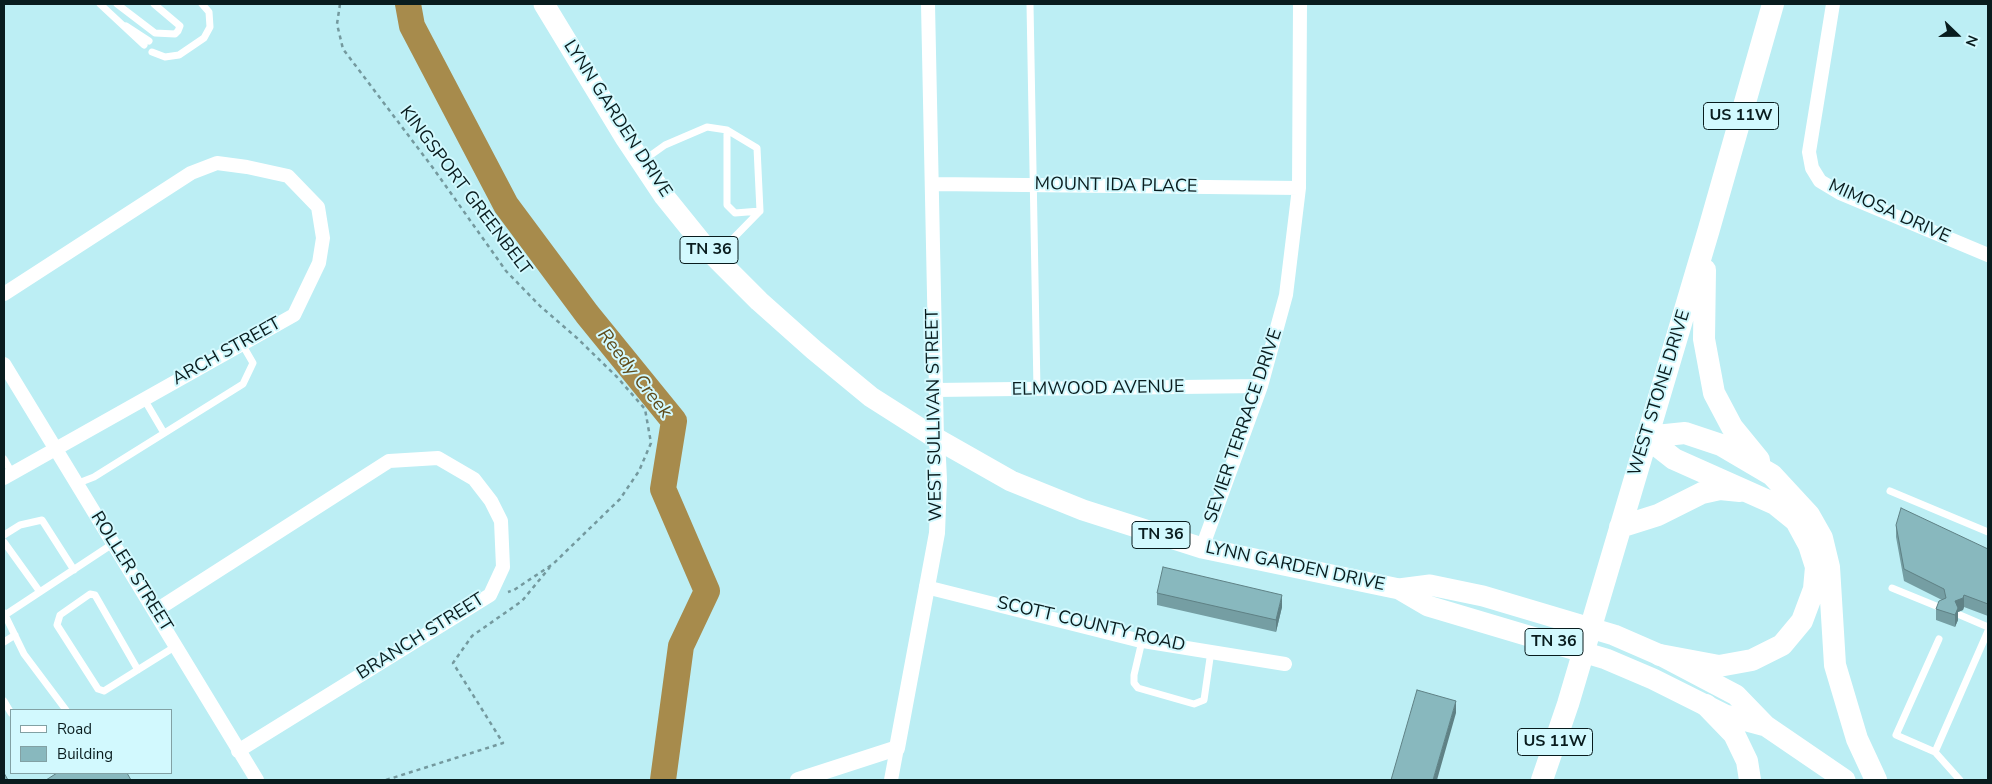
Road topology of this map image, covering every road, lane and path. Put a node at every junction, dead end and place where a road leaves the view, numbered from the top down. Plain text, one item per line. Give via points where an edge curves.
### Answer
1 (100, 4) edge
2 (117, 4) edge
3 (154, 4) edge
4 (202, 4) edge
5 (340, 4) edge
6 (544, 4) edge
7 (928, 4) edge
8 (1030, 4) edge
9 (1300, 4) edge
10 (1773, 4) edge
11 (1833, 4) edge
12 (147, 43) dead end
13 (154, 50) dead end
14 (727, 130) junction
15 (641, 162) junction
16 (933, 184) junction
17 (1035, 185) junction
18 (1299, 188) junction
19 (760, 211) junction
20 (1709, 229) junction
21 (1988, 255) edge
22 (715, 257) junction
23 (4, 294) edge
24 (242, 344) junction
25 (4, 364) edge
26 (1261, 386) junction
27 (935, 390) junction
28 (1037, 390) junction
29 (144, 399) junction
30 (164, 433) junction
31 (1646, 437) junction
32 (937, 439) junction
33 (55, 448) junction
34 (4, 459) edge
35 (8, 475) edge
36 (1772, 475) junction
37 (76, 484) junction
38 (1890, 491) dead end
39 (1759, 496) junction
40 (1620, 527) junction
41 (1988, 532) edge
42 (4, 535) edge
43 (4, 542) edge
44 (114, 544) junction
45 (1202, 548) junction
46 (553, 564) junction
47 (74, 570) junction
48 (926, 587) junction
49 (1892, 588) dead end
50 (1399, 589) junction
51 (40, 592) junction
52 (490, 595) junction
53 (1941, 608) edge
54 (155, 611) junction
55 (5, 614) edge
56 (1960, 615) edge
57 (1988, 627) edge
58 (1988, 631) edge
59 (15, 635) junction
60 (1939, 639) dead end
61 (1142, 641) junction
62 (4, 642) edge
63 (176, 645) junction
64 (1211, 651) junction
65 (1660, 655) junction
66 (1285, 664) dead end
67 (138, 670) junction
68 (1706, 705) junction
69 (65, 709) edge
70 (1766, 726) junction
71 (897, 748) junction
72 (238, 751) junction
73 (1935, 752) junction
74 (257, 780) edge
75 (386, 780) edge
76 (798, 780) edge
77 (890, 780) edge
78 (1542, 780) edge
79 (1750, 780) edge
80 (1845, 780) edge
81 (1876, 780) edge
82 (1960, 780) edge

1 - 12 lane
2 - 3 lane via 155,33 175,34 180,26
4 - 13 lane via 209,12 210,27 204,38 180,56 165,57
5 - 46 path, KINGSPORT GREENBELT via 337,24 343,49 434,168 506,271 617,377 645,409 651,443 639,471 620,499
6 - 15 main road, LYNN GARDEN DRIVE / TN 36
7 - 16 street, WEST SULLIVAN STREET
8 - 17 lane
9 - 18 street, SEVIER TERRACE DRIVE
10 - 20 highway, WEST STONE DRIVE / US 11W
11 - 21 street, MIMOSA DRIVE via 1809,152 1816,175 1840,193
14 - 15 lane via 707,128 664,144
14 - 19 lane via 758,148
14 - 19 lane via 727,205 735,213
15 - 22 main road, LYNN GARDEN DRIVE / TN 36 via 664,196
16 - 17 street, MOUNT IDA PLACE
16 - 27 street, WEST SULLIVAN STREET
17 - 18 street, MOUNT IDA PLACE
17 - 28 lane
18 - 26 street, SEVIER TERRACE DRIVE via 1286,295
19 - 22 lane
20 - 31 highway, WEST STONE DRIVE / US 11W
20 - 36 highway via 1704,339 1714,393 1732,427
22 - 32 main road, LYNN GARDEN DRIVE / TN 36 via 759,301 871,397
23 - 24 street, ARCH STREET via 191,173 217,164 247,167 288,176 318,207 323,238 319,263 294,315
24 - 29 street, ARCH STREET
24 - 30 lane via 253,363 243,384
25 - 33 street, ROLLER STREET
26 - 28 street, ELMWOOD AVENUE
26 - 45 street, SEVIER TERRACE DRIVE
27 - 28 street, ELMWOOD AVENUE
27 - 32 street, WEST SULLIVAN STREET
29 - 30 lane
29 - 33 street, ARCH STREET
30 - 37 lane
31 - 36 highway via 1685,433 1722,445
31 - 39 highway via 1674,459
31 - 40 highway, WEST STONE DRIVE / US 11W
32 - 45 main road, LYNN GARDEN DRIVE / TN 36 via 1029,488 1083,510
32 - 48 street, WEST SULLIVAN STREET via 937,533
33 - 35 street, ARCH STREET
33 - 37 street, ROLLER STREET
34 - 35 lane
36 - 81 highway via 1809,515 1822,538 1829,567 1835,665 1857,739
37 - 44 street, ROLLER STREET
38 - 41 lane
39 - 40 highway via 1729,490 1702,493 1658,515
39 - 65 highway via 1796,521 1809,545 1816,567 1814,589 1802,622 1782,645 1752,660 1719,666
40 - 78 highway, WEST STONE DRIVE / US 11W
42 - 47 lane via 20,525 42,520
43 - 51 lane
44 - 47 lane
44 - 54 street, ROLLER STREET
45 - 50 main road, LYNN GARDEN DRIVE / TN 36
46 - 52 path via 514,590
46 - 75 path via 522,601 472,636 453,664 503,743
47 - 51 lane
48 - 61 street, SCOTT COUNTY ROAD
48 - 71 street, WEST SULLIVAN STREET
49 - 53 lane
50 - 65 main road, LYNN GARDEN DRIVE / TN 36 via 1430,585 1482,596 1606,632
50 - 68 main road, LYNN GARDEN DRIVE / TN 36 via 1428,606 1606,659
51 - 55 lane
52 - 54 street, BRANCH STREET via 503,567 501,521 474,479 438,458 389,461
52 - 72 street, BRANCH STREET
54 - 63 street, ROLLER STREET
55 - 59 lane
56 - 57 lane
58 - 73 lane
59 - 62 lane
59 - 69 lane via 24,654
60 - 73 lane via 1896,735
61 - 64 street, SCOTT COUNTY ROAD
61 - 64 lane via 1134,675 1138,688 1194,704 1204,700
63 - 67 lane
63 - 72 street, ROLLER STREET
64 - 66 street, SCOTT COUNTY ROAD
65 - 70 main road, LYNN GARDEN DRIVE / TN 36 via 1736,695
67 - 67 lane via 104,692 98,689 57,625 60,615 90,594 94,595
68 - 70 main road, LYNN GARDEN DRIVE / TN 36 via 1725,715
68 - 79 highway via 1734,734 1747,761
70 - 80 main road, LYNN GARDEN DRIVE / TN 36
71 - 76 street
71 - 77 street
72 - 74 street, ROLLER STREET
73 - 82 lane

